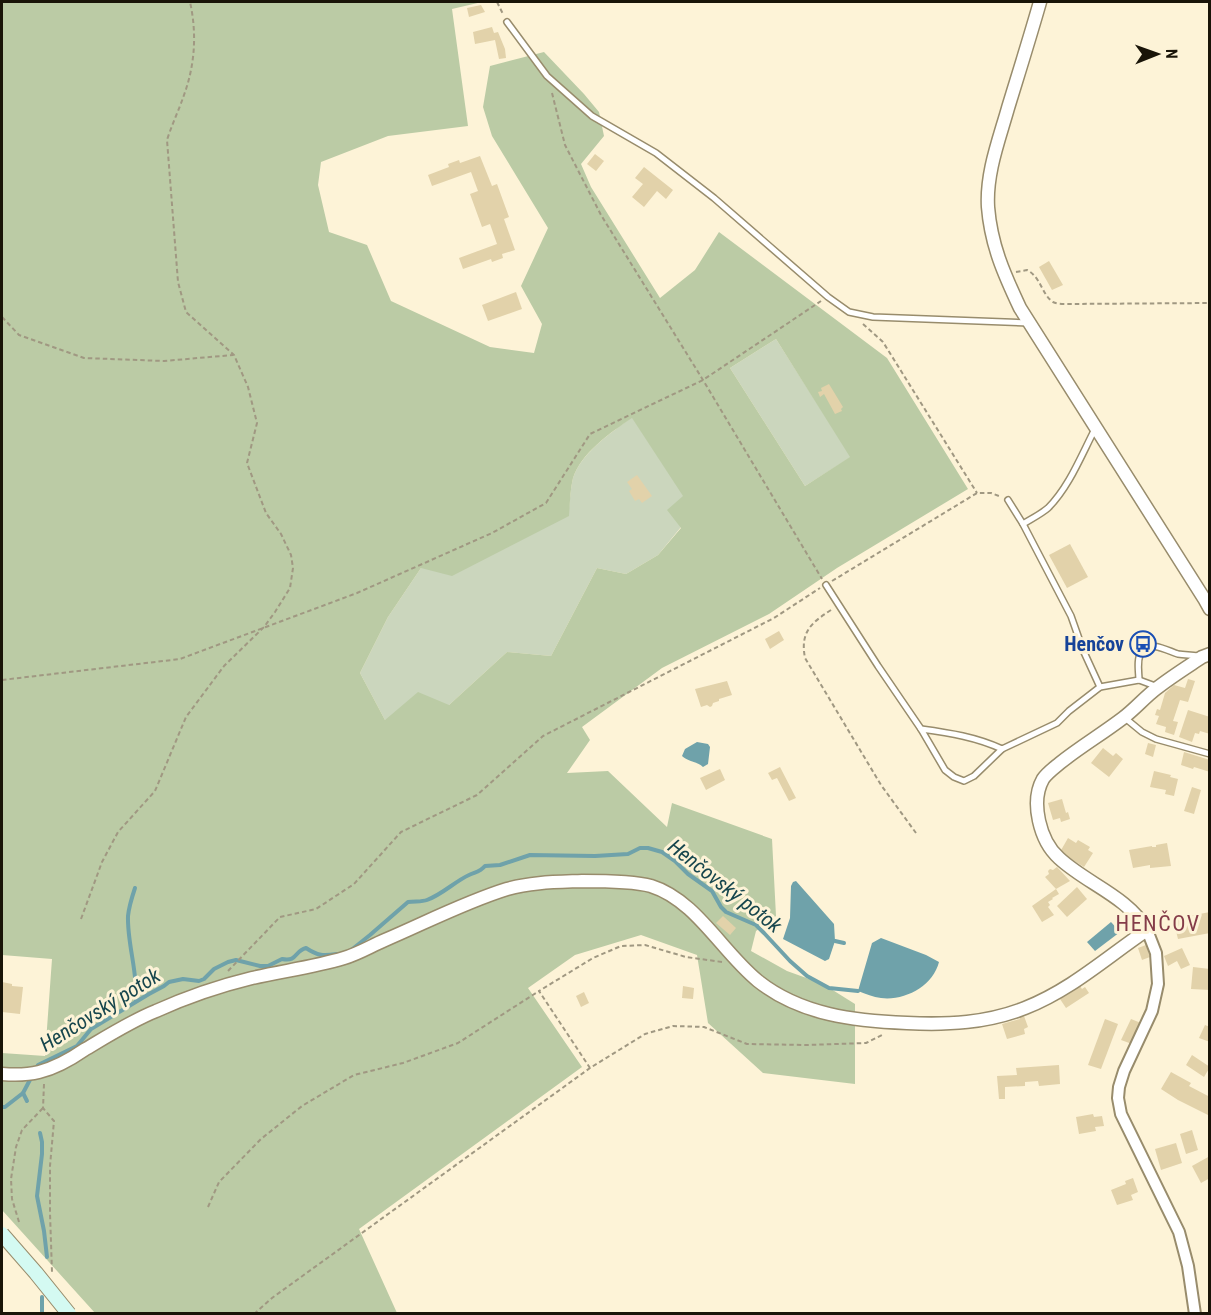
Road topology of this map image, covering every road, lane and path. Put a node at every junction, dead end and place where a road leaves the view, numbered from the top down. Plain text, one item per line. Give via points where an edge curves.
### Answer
1 (190, 2) edge
2 (497, 2) edge
3 (1040, 2) edge
4 (507, 22) joint
5 (547, 76) junction
6 (1005, 276) junction
7 (828, 297) junction
8 (1209, 303) edge
9 (849, 312) junction
10 (2, 317) edge
11 (1030, 323) junction
12 (234, 355) junction
13 (703, 380) junction
14 (1096, 428) junction
15 (977, 493) junction
16 (1008, 500) joint
17 (1023, 524) junction
18 (826, 585) junction
19 (838, 605) junction
20 (1209, 609) edge
21 (264, 627) junction
22 (1206, 655) edge
23 (2, 680) edge
24 (1139, 680) junction
25 (1100, 687) junction
26 (1158, 687) junction
27 (1124, 717) junction
28 (921, 729) junction
29 (1002, 749) junction
30 (1209, 754) edge
31 (916, 832) dead end
32 (81, 919) dead end
33 (1147, 930) junction
34 (740, 965) junction
35 (227, 973) dead end
36 (539, 991) junction
37 (885, 1033) dead end
38 (590, 1068) junction
39 (2, 1074) edge
40 (44, 1090) dead end
41 (43, 1108) junction
42 (208, 1207) dead end
43 (19, 1222) dead end
44 (2, 1234) edge
45 (53, 1278) dead end
46 (69, 1314) edge
47 (254, 1314) edge
48 (1195, 1314) edge

1 - 12 path via 195,41 191,69 167,140 178,282 186,312
2 - 4 path
3 - 6 street via 990,180 991,231
4 - 5 lane
5 - 7 lane via 592,116 656,153 714,198
5 - 13 path via 565,145 601,215
6 - 8 path via 1021,270 1031,272 1054,303
6 - 11 street
7 - 9 lane
7 - 13 path
9 - 11 lane via 873,317
9 - 15 path via 883,342
10 - 12 path via 19,335 84,358 164,361
11 - 14 street
12 - 21 path via 248,387 257,423 247,464 266,513 282,534 293,568 290,588
13 - 18 path
13 - 21 path via 590,434 546,503 357,593
14 - 17 lane via 1059,495 1046,510
14 - 20 street
15 - 16 path via 991,493
15 - 18 path
16 - 17 lane
17 - 25 lane via 1071,615
18 - 19 lane
18 - 35 path via 774,618 543,736 477,795 401,832 354,884 316,909 280,917
19 - 28 lane
19 - 31 path via 815,621 806,634 805,658 881,785
21 - 23 path via 180,659
21 - 32 path via 224,666 186,717 155,791 118,832 102,862
22 - 24 lane via 1148,647 1139,658
22 - 26 street
24 - 25 lane
24 - 26 lane
25 - 29 lane via 1057,723
26 - 27 street
27 - 30 lane via 1156,739
27 - 33 street via 1044,777 1038,794 1039,822 1048,847 1059,859 1118,899
28 - 29 lane via 955,733
28 - 29 lane via 945,770 964,781
33 - 34 street via 1067,987 1027,1008 967,1023 866,1022 818,1012 784,998
33 - 48 street via 1156,953 1158,984 1152,1011 1124,1071 1118,1098 1121,1114 1179,1232
34 - 36 path via 686,957 645,945 621,946
34 - 39 street via 690,909 663,891 649,885 603,880 548,882 509,888 468,903 345,957 212,988 152,1012 42,1072
36 - 38 path
36 - 42 path via 458,1043 354,1075 302,1107 261,1139 219,1182
37 - 38 path via 866,1043 747,1044 704,1027 673,1026 645,1034
38 - 47 path
40 - 41 path
41 - 43 path via 22,1130 16,1148 11,1179
41 - 45 path via 54,1121 50,1166
44 - 46 main road, bridge

